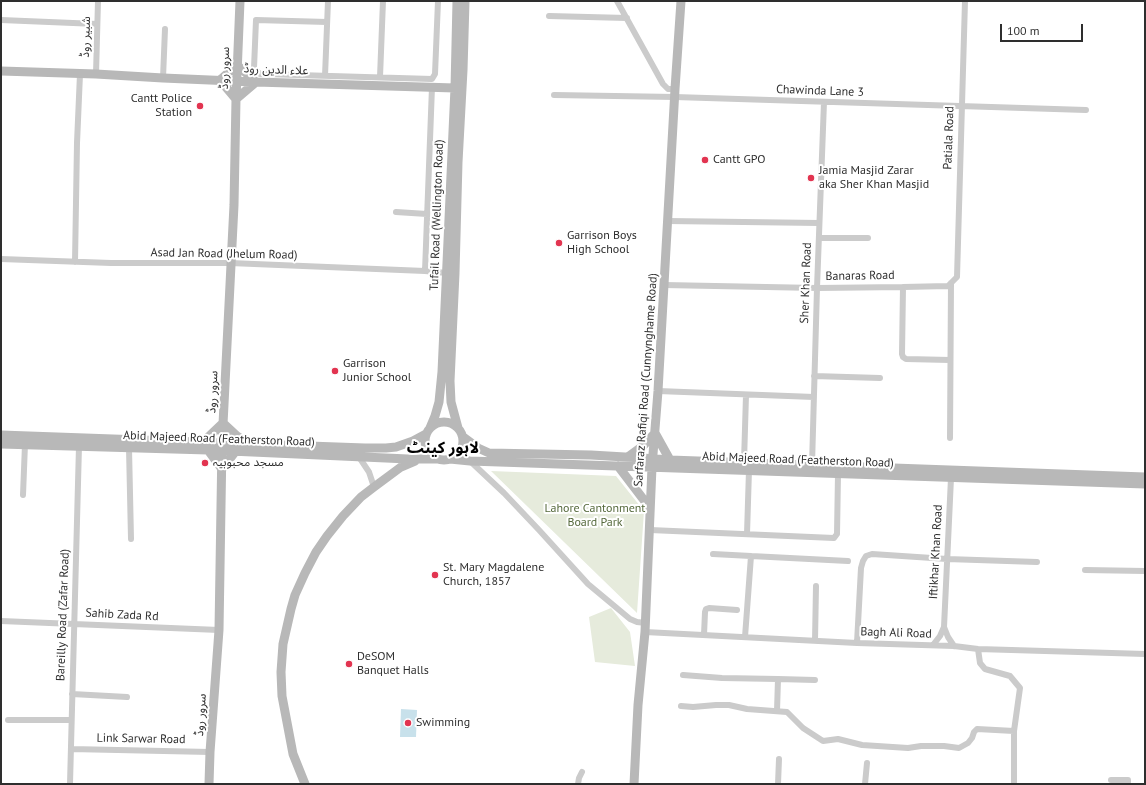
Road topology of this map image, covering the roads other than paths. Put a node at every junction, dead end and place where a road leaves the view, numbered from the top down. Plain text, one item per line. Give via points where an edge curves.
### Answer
1 (98, 1) edge
2 (240, 1) edge
3 (328, 1) edge
4 (383, 1) edge
5 (438, 1) edge
6 (457, 1) edge
7 (465, 1) edge
8 (617, 1) edge
9 (681, 1) edge
10 (964, 1) edge
11 (549, 16) dead end
12 (627, 18) junction
13 (1, 20) edge
14 (327, 22) junction
15 (97, 24) junction
16 (165, 29) dead end
17 (237, 65) junction
18 (1, 72) edge
19 (80, 74) junction
20 (96, 74) junction
21 (325, 76) junction
22 (380, 77) junction
23 (163, 78) junction
24 (220, 80) junction
25 (236, 81) junction
26 (256, 82) junction
27 (432, 87) junction
28 (455, 88) junction
29 (675, 93) junction
30 (554, 94) dead end
31 (236, 99) junction
32 (824, 102) junction
33 (961, 106) junction
34 (1086, 110) dead end
35 (396, 212) dead end
36 (427, 214) junction
37 (668, 221) junction
38 (819, 223) junction
39 (819, 238) junction
40 (868, 238) dead end
41 (1, 259) edge
42 (75, 262) junction
43 (230, 263) junction
44 (425, 271) junction
45 (447, 273) junction
46 (951, 283) junction
47 (664, 285) junction
48 (903, 287) junction
49 (817, 288) junction
50 (950, 360) junction
51 (814, 376) junction
52 (880, 378) dead end
53 (658, 392) junction
54 (746, 395) junction
55 (814, 397) junction
56 (223, 423) junction
57 (458, 428) junction
58 (428, 431) junction
59 (655, 433) junction
60 (1, 435) edge
61 (463, 437) junction
62 (950, 438) dead end
63 (202, 443) junction
64 (1, 444) edge
65 (25, 444) junction
66 (249, 445) junction
67 (79, 446) junction
68 (129, 448) junction
69 (222, 448) junction
70 (208, 450) junction
71 (235, 452) junction
72 (359, 457) junction
73 (628, 457) junction
74 (420, 459) junction
75 (436, 459) junction
76 (450, 459) junction
77 (670, 460) junction
78 (470, 461) junction
79 (652, 463) junction
80 (812, 465) junction
81 (618, 466) junction
82 (746, 466) junction
83 (797, 468) junction
84 (222, 469) junction
85 (838, 474) junction
86 (1145, 477) edge
87 (951, 478) junction
88 (1145, 484) edge
89 (374, 487) junction
90 (23, 495) dead end
91 (650, 508) junction
92 (650, 530) junction
93 (747, 534) junction
94 (131, 539) dead end
95 (712, 554) dead end
96 (751, 556) junction
97 (947, 559) junction
98 (848, 561) dead end
99 (1037, 562) dead end
100 (1085, 570) dead end
101 (1145, 571) edge
102 (816, 586) dead end
103 (737, 610) dead end
104 (1, 620) edge
105 (74, 624) junction
106 (646, 627) junction
107 (944, 627) junction
108 (219, 630) junction
109 (704, 635) junction
110 (745, 637) junction
111 (815, 641) junction
112 (857, 643) junction
113 (933, 645) junction
114 (954, 646) junction
115 (978, 649) junction
116 (1145, 654) edge
117 (683, 675) dead end
118 (778, 679) junction
119 (815, 680) dead end
120 (72, 694) junction
121 (128, 697) dead end
122 (681, 706) dead end
123 (778, 711) junction
124 (8, 720) dead end
125 (71, 720) junction
126 (1014, 730) junction
127 (71, 749) junction
128 (210, 752) junction
129 (779, 759) dead end
130 (867, 763) dead end
131 (582, 772) dead end
132 (1110, 780) dead end
133 (70, 784) edge
134 (209, 784) edge
135 (305, 784) edge
136 (578, 784) edge
137 (634, 784) edge
138 (778, 784) edge
139 (865, 784) edge
140 (1014, 784) edge
141 (1128, 784) edge

1 - 15 street, شبیر روڈ
2 - 17 street, سرور روڈ
3 - 14 street
4 - 22 street
5 - 22 street via 434,77
6 - 28 street, Tufail Road (Wellington Road)
7 - 57 street, Tufail Road (Wellington Road) via 450,381 451,402
8 - 12 street
9 - 29 street, Sarfaraz Rafiqi Road (Cunnynghame Road)
10 - 33 street, Patiala Road
11 - 12 street
12 - 29 street via 663,84
13 - 15 street
14 - 21 street
14 - 21 street via 256,20 254,64 254,68 260,74
15 - 20 street, شبیر روڈ
16 - 23 street
17 - 24 street
17 - 25 street, سرور روڈ
17 - 26 street
18 - 19 street, علاء الدین روڈ
19 - 20 street, علاء الدین روڈ
19 - 42 street
20 - 23 street, علاء الدین روڈ
21 - 22 street
23 - 24 street, علاء الدین روڈ
24 - 25 street, علاء الدین روڈ
24 - 31 street
25 - 26 street, علاء الدین روڈ
25 - 31 street, سرور روڈ
26 - 27 street, علاء الدین روڈ
26 - 31 street
27 - 28 street, علاء الدین روڈ
27 - 36 street
28 - 45 street, Tufail Road (Wellington Road)
29 - 30 street, Chawinda Lane 3
29 - 32 street, Chawinda Lane 3
29 - 37 street, Sarfaraz Rafiqi Road (Cunnynghame Road)
31 - 43 street, سرور روڈ
32 - 33 street, Chawinda Lane 3
32 - 38 street, Sher Khan Road
33 - 34 street, Chawinda Lane 3
33 - 46 street, Patiala Road via 957,276
35 - 36 street
36 - 44 street
37 - 38 street
37 - 47 street, Sarfaraz Rafiqi Road (Cunnynghame Road)
38 - 39 street, Sher Khan Road
39 - 40 street
39 - 49 street, Sher Khan Road
41 - 42 street, Asad Jan Road (Jhelum Road)
42 - 43 street, Asad Jan Road (Jhelum Road)
43 - 44 street, Asad Jan Road (Jhelum Road)
43 - 56 street, سرور روڈ
44 - 45 street, Asad Jan Road (Jhelum Road)
45 - 58 street, Tufail Road (Wellington Road) via 441,388 438,406
46 - 48 street, Banaras Road via 948,286
46 - 50 street
47 - 49 street, Banaras Road
47 - 53 street, Sarfaraz Rafiqi Road (Cunnynghame Road)
48 - 49 street, Banaras Road
48 - 50 street via 903,357
49 - 51 street, Sher Khan Road
50 - 62 street
51 - 52 street
51 - 55 street, Sher Khan Road
53 - 54 street
53 - 59 street, Sarfaraz Rafiqi Road (Cunnynghame Road)
54 - 55 street
54 - 82 street
55 - 80 street, Sher Khan Road
56 - 63 street
56 - 66 street
56 - 69 street, سرور روڈ
57 - 58 street via 453,424 441,422
57 - 61 street
58 - 66 street, Abid Majeed Road (Featherston Road) via 420,438 404,445 386,448
58 - 75 street via 426,448
59 - 73 street
59 - 77 street
59 - 79 street, Sarfaraz Rafiqi Road (Cunnynghame Road)
60 - 63 street, Abid Majeed Road (Featherston Road)
61 - 73 street, Abid Majeed Road (Featherston Road) via 478,448 489,452
61 - 76 street via 461,451
63 - 69 street, Abid Majeed Road (Featherston Road)
64 - 65 street, Abid Majeed Road (Featherston Road)
65 - 67 street, Abid Majeed Road (Featherston Road)
65 - 90 street
66 - 69 street, Abid Majeed Road (Featherston Road)
67 - 68 street, Abid Majeed Road (Featherston Road)
67 - 105 street, Bareilly Road (Zafar Road)
68 - 70 street, Abid Majeed Road (Featherston Road)
68 - 94 street
69 - 70 street, Abid Majeed Road (Featherston Road)
69 - 71 street, Abid Majeed Road (Featherston Road)
69 - 84 street, سرور روڈ
70 - 84 street
71 - 72 street, Abid Majeed Road (Featherston Road)
71 - 84 street
72 - 74 street, Abid Majeed Road (Featherston Road)
72 - 89 street via 369,472
73 - 79 street, Abid Majeed Road (Featherston Road)
74 - 75 street, Abid Majeed Road (Featherston Road)
74 - 89 street via 401,467
75 - 76 street
76 - 78 street, Abid Majeed Road (Featherston Road)
77 - 79 street, Abid Majeed Road (Featherston Road)
77 - 82 street, Abid Majeed Road (Featherston Road)
78 - 81 street, Abid Majeed Road (Featherston Road)
78 - 106 street, Bagh Ali Road via 534,524 588,584 630,619
79 - 81 street, Abid Majeed Road (Featherston Road)
79 - 82 street, Abid Majeed Road (Featherston Road)
79 - 91 street, Sarfaraz Rafiqi Road (Cunnynghame Road)
80 - 83 street, Abid Majeed Road (Featherston Road)
80 - 86 street, Abid Majeed Road (Featherston Road)
81 - 91 street
82 - 83 street, Abid Majeed Road (Featherston Road)
82 - 93 street
83 - 85 street, Abid Majeed Road (Featherston Road)
84 - 108 street, سرور روڈ
85 - 87 street, Abid Majeed Road (Featherston Road)
85 - 93 street via 837,534 834,538
87 - 88 street, Abid Majeed Road (Featherston Road)
87 - 97 street, Iftikhar Khan Road
89 - 135 street via 343,516 316,552 291,609 283,644 282,696 293,754
91 - 92 street, Sarfaraz Rafiqi Road (Cunnynghame Road)
92 - 93 street
92 - 106 street, Sarfaraz Rafiqi Road (Cunnynghame Road)
95 - 96 street
96 - 98 street
96 - 110 street
97 - 99 street
97 - 107 street, Iftikhar Khan Road
97 - 112 street via 872,554 866,556 861,568
100 - 101 street
102 - 111 street
103 - 109 street via 706,609
104 - 105 street, Sahib Zada Rd
105 - 108 street, Sahib Zada Rd
105 - 120 street, Bareilly Road (Zafar Road)
106 - 109 street, Bagh Ali Road
106 - 137 street, Sarfaraz Rafiqi Road (Cunnynghame Road) via 638,705
107 - 113 street, Iftikhar Khan Road
107 - 114 street, Iftikhar Khan Road
108 - 128 street, سرور روڈ
109 - 110 street, Bagh Ali Road
110 - 111 street, Bagh Ali Road
111 - 112 street, Bagh Ali Road
112 - 113 street, Bagh Ali Road
113 - 114 street, Bagh Ali Road
114 - 115 street, Bagh Ali Road
115 - 116 street, Bagh Ali Road
115 - 126 street via 980,663 985,669 1010,676 1020,688
117 - 118 street
118 - 119 street
118 - 123 street
120 - 121 street
120 - 125 street, Bareilly Road (Zafar Road)
122 - 123 street via 722,705
123 - 126 street via 787,712 803,728 823,741 838,739 862,745 959,748 968,743 977,729
124 - 125 street
125 - 127 street, Bareilly Road (Zafar Road)
126 - 140 street
127 - 128 street, Link Sarwar Road
127 - 133 street, Bareilly Road (Zafar Road)
128 - 134 street, سرور روڈ
129 - 138 street
130 - 139 street
131 - 136 street
132 - 141 street via 1128,780

